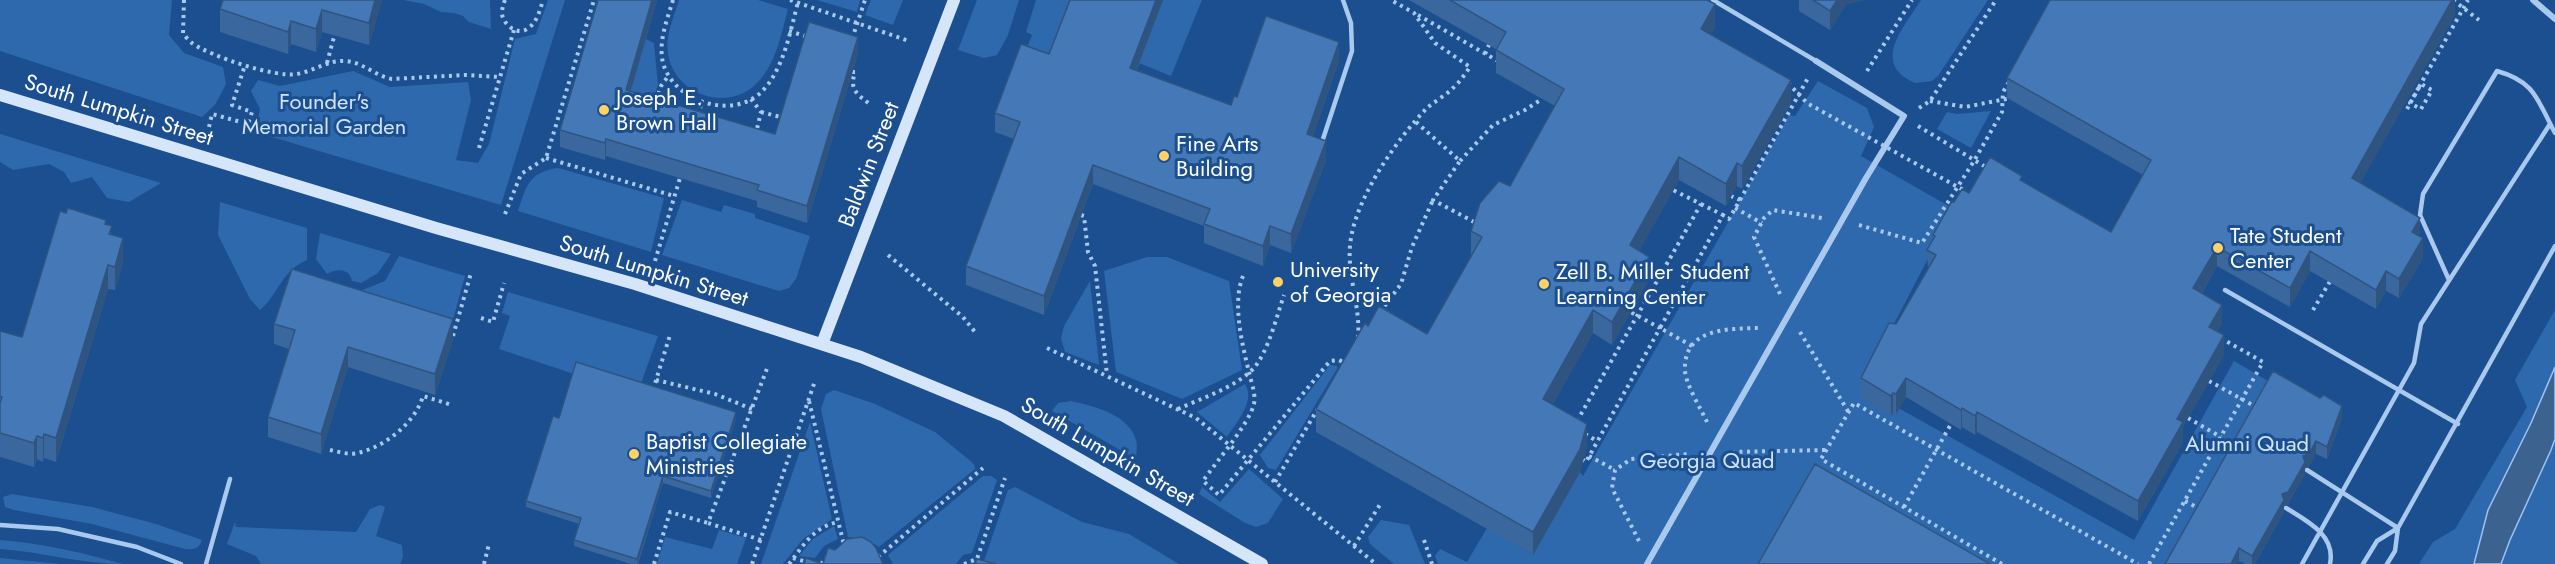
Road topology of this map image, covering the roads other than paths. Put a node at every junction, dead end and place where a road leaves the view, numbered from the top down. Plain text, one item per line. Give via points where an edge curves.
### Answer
1 (954, 0) edge
2 (1343, 0) edge
3 (1713, 0) edge
4 (2533, 0) edge
5 (2555, 19) edge
6 (1816, 61) joint
7 (0, 95) edge
8 (2550, 124) junction
9 (2555, 133) edge
10 (1322, 142) edge
11 (2555, 246) edge
12 (2449, 280) junction
13 (2225, 290) dead end
14 (822, 344) junction
15 (2398, 390) junction
16 (2458, 424) junction
17 (2307, 471) edge
18 (230, 479) dead end
19 (2341, 493) junction
20 (2286, 508) edge
21 (0, 525) edge
22 (2398, 528) junction
23 (2320, 531) junction
24 (1648, 563) edge
25 (181, 564) edge
26 (206, 564) edge
27 (1262, 564) edge
28 (2302, 564) edge
29 (2330, 564) edge
30 (2363, 564) edge
31 (2387, 564) edge

1 - 14 main road, Baldwin Street
2 - 10 lane via 1351,23 1352,51
3 - 6 lane
4 - 5 street
6 - 24 street via 1904,116
7 - 14 main road, South Lumpkin Street via 436,228 635,284
8 - 9 lane
8 - 12 lane
8 - 12 lane via 2537,97 2518,77 2497,71 2423,194 2420,215
11 - 16 lane
12 - 15 lane via 2421,324 2414,363
13 - 15 lane
14 - 27 main road, South Lumpkin Street via 1004,416
15 - 16 lane
15 - 19 lane
16 - 22 lane
17 - 19 lane
18 - 26 lane
19 - 22 lane
19 - 23 lane
20 - 23 lane
21 - 25 lane via 58,529 137,548
22 - 30 lane via 2377,541
22 - 31 lane via 2395,551
23 - 28 lane
23 - 29 lane via 2331,548

